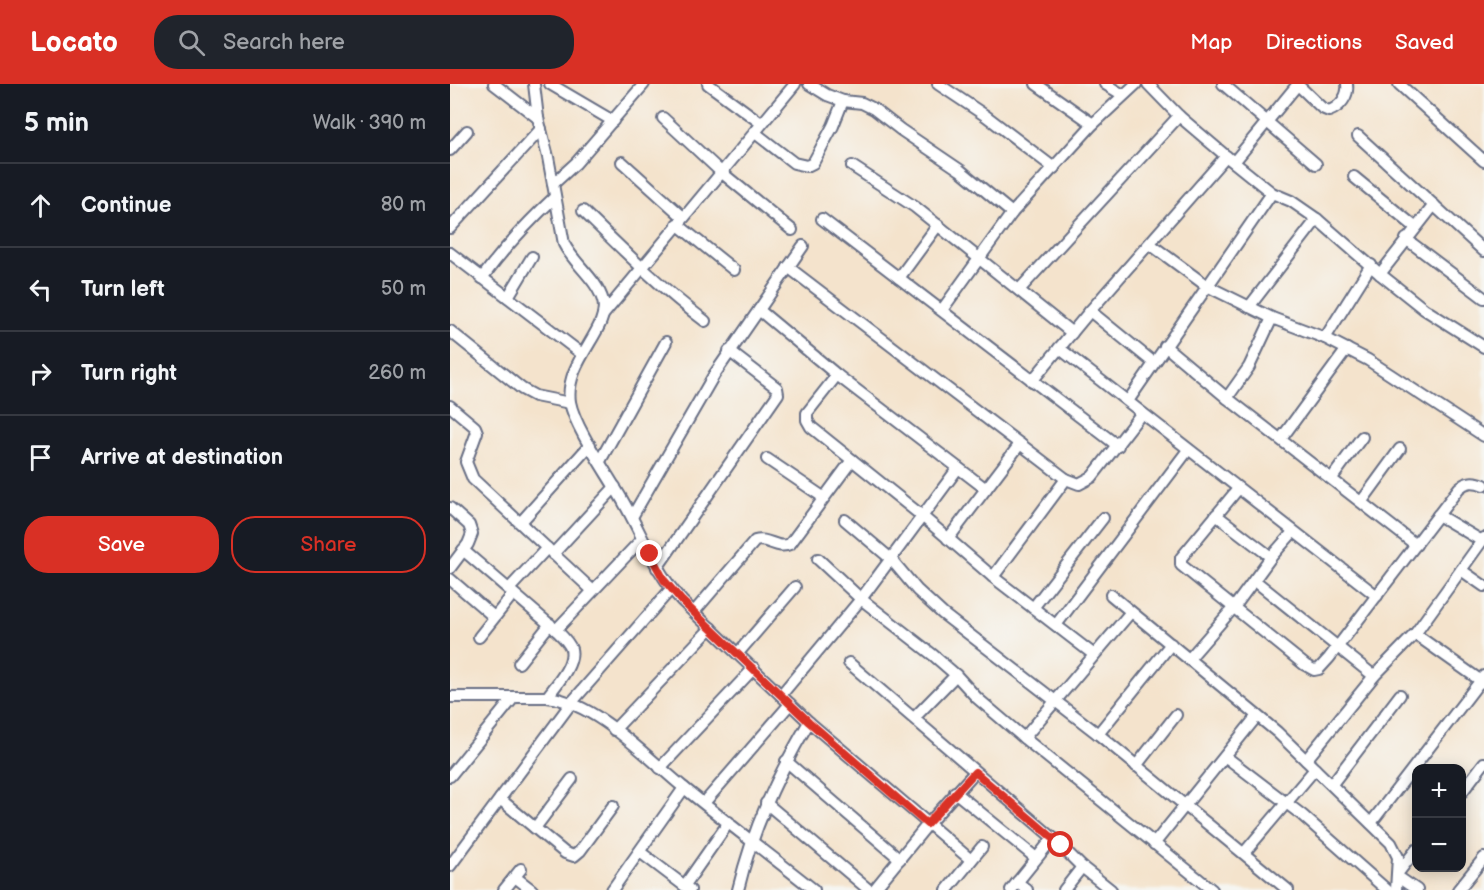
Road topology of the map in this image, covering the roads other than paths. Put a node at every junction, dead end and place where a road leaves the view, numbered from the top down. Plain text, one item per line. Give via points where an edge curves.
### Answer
1 (494, 84) edge
2 (534, 84) edge
3 (550, 84) edge
4 (644, 84) edge
5 (708, 84) edge
6 (795, 84) edge
7 (938, 84) edge
8 (1036, 84) edge
9 (1105, 84) edge
10 (1136, 84) edge
11 (1148, 84) edge
12 (1223, 84) edge
13 (1298, 84) edge
14 (1347, 84) edge
15 (1400, 85) edge
16 (815, 86) edge
17 (1123, 95) junction
18 (843, 101) junction
19 (1179, 116) junction
20 (538, 118) junction
21 (663, 118) dead end
22 (612, 121) junction
23 (1266, 122) junction
24 (1093, 124) junction
25 (757, 128) junction
26 (541, 129) junction
27 (467, 131) dead end
28 (1358, 136) dead end
29 (450, 150) edge
30 (1230, 159) junction
31 (1484, 161) edge
32 (622, 162) dead end
33 (1316, 164) dead end
34 (852, 166) dead end
35 (1054, 168) junction
36 (721, 172) junction
37 (1354, 177) dead end
38 (554, 184) junction
39 (1272, 193) junction
40 (555, 197) junction
41 (1434, 205) junction
42 (583, 211) dead end
43 (1012, 213) junction
44 (822, 219) dead end
45 (1317, 219) junction
46 (680, 221) junction
47 (452, 222) edge
48 (938, 225) junction
49 (1415, 227) junction
50 (792, 230) dead end
51 (1407, 239) junction
52 (1150, 244) junction
53 (803, 246) dead end
54 (1484, 251) edge
55 (450, 253) edge
56 (532, 256) dead end
57 (981, 259) junction
58 (1371, 265) junction
59 (788, 267) junction
60 (642, 269) junction
61 (734, 270) dead end
62 (1380, 274) junction
63 (482, 278) junction
64 (899, 278) junction
65 (1207, 286) junction
66 (1019, 290) junction
67 (507, 297) junction
68 (1484, 298) edge
69 (1249, 307) junction
70 (759, 310) junction
71 (942, 310) junction
72 (1090, 311) junction
73 (603, 315) junction
74 (1272, 318) junction
75 (705, 321) dead end
76 (450, 331) edge
77 (1072, 333) junction
78 (1325, 338) junction
79 (666, 342) dead end
80 (1165, 346) junction
81 (1484, 347) edge
82 (1059, 348) junction
83 (1347, 349) junction
84 (729, 351) junction
85 (582, 354) junction
86 (1154, 363) junction
87 (837, 375) junction
88 (1032, 381) junction
89 (1227, 398) junction
90 (1128, 401) junction
91 (570, 403) junction
92 (450, 406) edge
93 (1141, 414) junction
94 (1362, 436) dead end
95 (1484, 436) edge
96 (1281, 439) junction
97 (1020, 444) junction
98 (590, 445) junction
99 (1118, 446) junction
100 (1400, 449) dead end
101 (1188, 450) junction
102 (767, 459) dead end
103 (852, 460) junction
104 (600, 462) junction
105 (958, 468) junction
106 (1332, 478) junction
107 (1066, 479) junction
108 (1484, 485) edge
109 (615, 487) junction
110 (986, 489) junction
111 (1238, 489) junction
112 (823, 497) junction
113 (1362, 501) junction
114 (450, 508) edge
115 (1216, 515) junction
116 (1438, 515) junction
117 (922, 516) junction
118 (632, 517) junction
119 (1103, 518) dead end
120 (845, 520) dead end
121 (521, 522) junction
122 (1293, 532) junction
123 (642, 539) junction
124 (948, 539) junction
125 (1483, 539) edge
126 (1416, 544) junction
127 (463, 550) junction
128 (550, 551) junction
129 (1271, 557) junction
130 (818, 559) dead end
131 (891, 559) junction
132 (450, 568) edge
133 (657, 568) junction
134 (1461, 570) junction
135 (993, 577) junction
136 (450, 579) edge
137 (1254, 580) junction
138 (1484, 586) edge
139 (795, 587) dead end
140 (671, 589) junction
141 (592, 590) junction
142 (511, 592) junction
143 (1111, 595) dead end
144 (1377, 596) junction
145 (861, 599) junction
146 (1235, 606) junction
147 (1033, 608) junction
148 (694, 612) junction
149 (1130, 613) junction
150 (494, 617) junction
151 (1056, 626) junction
152 (553, 627) junction
153 (711, 628) junction
154 (1415, 634) junction
155 (479, 637) dead end
156 (1171, 644) junction
157 (1338, 646) junction
158 (738, 653) junction
159 (1094, 654) junction
160 (1189, 659) junction
161 (519, 663) dead end
162 (849, 663) dead end
163 (754, 668) junction
164 (956, 675) junction
165 (1374, 676) junction
166 (1483, 680) edge
167 (781, 695) junction
168 (1400, 695) dead end
169 (450, 697) edge
170 (514, 697) junction
171 (547, 697) junction
172 (1054, 700) junction
173 (572, 702) junction
174 (790, 704) junction
175 (1176, 715) dead end
176 (1257, 716) junction
177 (914, 718) junction
178 (809, 722) junction
179 (614, 730) junction
180 (1098, 734) junction
181 (1024, 738) junction
182 (1226, 757) junction
183 (1306, 760) junction
184 (786, 761) junction
185 (1484, 763) edge
186 (1136, 766) junction
187 (660, 768) junction
188 (1315, 769) junction
189 (975, 772) junction
190 (450, 776) edge
191 (572, 779) dead end
192 (1332, 784) junction
193 (1466, 786) edge
194 (684, 788) junction
195 (955, 792) junction
196 (500, 800) junction
197 (704, 803) junction
198 (766, 803) junction
199 (1287, 803) junction
200 (613, 807) dead end
201 (1185, 807) junction
202 (729, 822) junction
203 (1371, 823) junction
204 (927, 824) junction
205 (535, 828) junction
206 (1053, 838) junction
207 (751, 840) junction
208 (1154, 844) junction
209 (982, 847) dead end
210 (640, 852) junction
211 (1244, 853) junction
212 (1412, 855) edge
213 (1036, 858) junction
214 (1484, 858) edge
215 (900, 859) junction
216 (971, 860) junction
217 (450, 866) edge
218 (1082, 867) junction
219 (1398, 875) junction
220 (1014, 886) edge
221 (687, 888) edge
222 (1066, 889) edge
223 (504, 890) edge
224 (532, 890) edge
225 (612, 890) edge
226 (738, 890) edge
227 (813, 890) edge
228 (869, 890) edge
229 (874, 890) edge
230 (947, 890) edge
231 (1027, 890) edge
232 (1111, 890) edge
233 (1212, 890) edge
234 (1288, 890) edge
235 (1387, 890) edge
236 (1396, 890) edge
237 (1417, 890) edge
238 (1458, 890) edge

1 - 20 street
2 - 20 street
3 - 22 street
4 - 22 street
5 - 25 street
6 - 25 street
7 - 35 street
8 - 24 street
9 - 17 street
10 - 17 street
11 - 19 street
12 - 23 street
13 - 14 street via 1329,111 1347,94
13 - 23 street
15 - 31 street
16 - 18 street
17 - 24 street
18 - 25 street via 818,157 807,166 794,163
18 - 43 street via 874,109 960,170
19 - 30 street
19 - 66 street
20 - 26 street
21 - 36 street
22 - 38 street
23 - 30 street
23 - 33 street
24 - 35 street
25 - 36 street
26 - 38 street
26 - 47 street
27 - 29 street
28 - 41 street
30 - 39 street
30 - 52 street
32 - 46 street
34 - 48 street
35 - 43 street
36 - 46 street
36 - 50 street
37 - 49 street
38 - 40 street
39 - 45 street
39 - 65 street
40 - 63 street via 517,234
40 - 73 street via 564,244 601,295
41 - 49 street
41 - 54 street
42 - 60 street
43 - 57 street
44 - 64 street
45 - 58 street
45 - 69 street
46 - 60 street
46 - 61 street
48 - 57 street
48 - 64 street
49 - 51 street
51 - 62 street
51 - 68 street
52 - 65 street
52 - 72 street
53 - 59 street
55 - 63 street
56 - 67 street
57 - 66 street
57 - 71 street
58 - 62 street
58 - 78 street
59 - 70 street
59 - 97 street
60 - 73 street
60 - 75 street
62 - 81 street via 1424,309
63 - 67 street
64 - 71 street
65 - 69 street
65 - 80 street
66 - 77 street
67 - 85 street
69 - 74 street
70 - 84 street
70 - 87 street
71 - 88 street
72 - 77 street
72 - 86 street
73 - 85 street
74 - 78 street
74 - 89 street via 1249,367
76 - 91 street via 522,389 535,396
77 - 82 street
78 - 83 street
79 - 104 street
80 - 86 street
80 - 89 street
82 - 88 street
82 - 90 street
83 - 95 street
83 - 96 street
84 - 118 street
84 - 133 street via 779,391
85 - 91 street via 573,371
86 - 90 street
87 - 103 street via 811,407 807,420
87 - 105 street
88 - 99 street
89 - 96 street
90 - 93 street
91 - 98 street
92 - 121 street via 477,432 466,462 473,479
93 - 99 street
93 - 101 street
94 - 106 street
96 - 106 street
97 - 107 street
97 - 110 street
98 - 104 street
98 - 121 street
99 - 107 street via 1087,481 1078,484
100 - 113 street
101 - 111 street
101 - 151 street
102 - 112 street
103 - 112 street
103 - 117 street
104 - 109 street
105 - 110 street
105 - 117 street
106 - 113 street
107 - 135 street
108 - 116 street via 1465,483
109 - 118 street
109 - 128 street
110 - 124 street
111 - 115 street
111 - 122 street
112 - 148 street via 790,544 755,541
113 - 126 street
114 - 127 street via 471,529 471,539
115 - 129 street
115 - 146 street via 1180,562
116 - 125 street
116 - 126 street
117 - 124 street
117 - 131 street
118 - 123 street
119 - 147 street
120 - 131 street
121 - 128 street
122 - 129 street
122 - 144 street
123 - 133 street
123 - 141 street
124 - 135 street
125 - 134 street
126 - 144 street
127 - 132 street
127 - 142 street
128 - 141 street
128 - 142 street
129 - 137 street
130 - 145 street
131 - 145 street
131 - 172 street via 943,614
133 - 140 street
134 - 138 street
134 - 154 street
135 - 147 street
136 - 150 street
137 - 146 street
137 - 157 street
139 - 158 street
140 - 148 street
140 - 173 street
141 - 152 street
142 - 150 street
142 - 152 street
143 - 149 street
144 - 157 street
145 - 164 street
145 - 167 street
146 - 157 street via 1309,668 1319,669
146 - 160 street
147 - 151 street
148 - 153 street
149 - 156 street
149 - 159 street
150 - 155 street
151 - 159 street
152 - 161 street
152 - 171 street via 572,655
153 - 158 street
153 - 179 street
154 - 165 street
154 - 166 street
156 - 160 street
156 - 180 street
157 - 165 street
158 - 163 street
159 - 172 street
160 - 176 street
162 - 177 street
163 - 167 street
163 - 187 street
164 - 177 street
164 - 181 street
165 - 183 street
166 - 203 street
167 - 174 street
168 - 192 street
169 - 170 street
170 - 171 street
170 - 190 street
171 - 173 street
172 - 180 street
172 - 181 street
173 - 179 street
173 - 196 street
174 - 178 street
174 - 197 street
175 - 186 street
176 - 182 street
176 - 183 street
177 - 189 street
178 - 184 street
178 - 204 street
179 - 187 street
180 - 186 street
181 - 208 street
182 - 199 street
182 - 201 street
183 - 188 street
184 - 198 street
184 - 215 street
185 - 193 street
186 - 201 street
187 - 194 street
188 - 192 street
188 - 199 street
189 - 195 street
189 - 206 street
191 - 205 street
192 - 203 street
194 - 197 street
194 - 210 street
195 - 204 street
195 - 213 street
196 - 205 street
196 - 217 street
197 - 202 street
198 - 207 street
198 - 228 street
199 - 211 street
199 - 235 street
200 - 205 street via 574,856
201 - 208 street
201 - 211 street
202 - 207 street
202 - 221 street
203 - 219 street via 1396,850
204 - 215 street
204 - 216 street
206 - 213 street
206 - 218 street
207 - 226 street
207 - 227 street
208 - 233 street
209 - 216 street
210 - 221 street
210 - 225 street
211 - 234 street
212 - 219 street
213 - 220 street
214 - 238 street
215 - 229 street
216 - 230 street
218 - 222 street
218 - 232 street
219 - 236 street
219 - 237 street
220 - 231 street
223 - 224 street via 518,873

